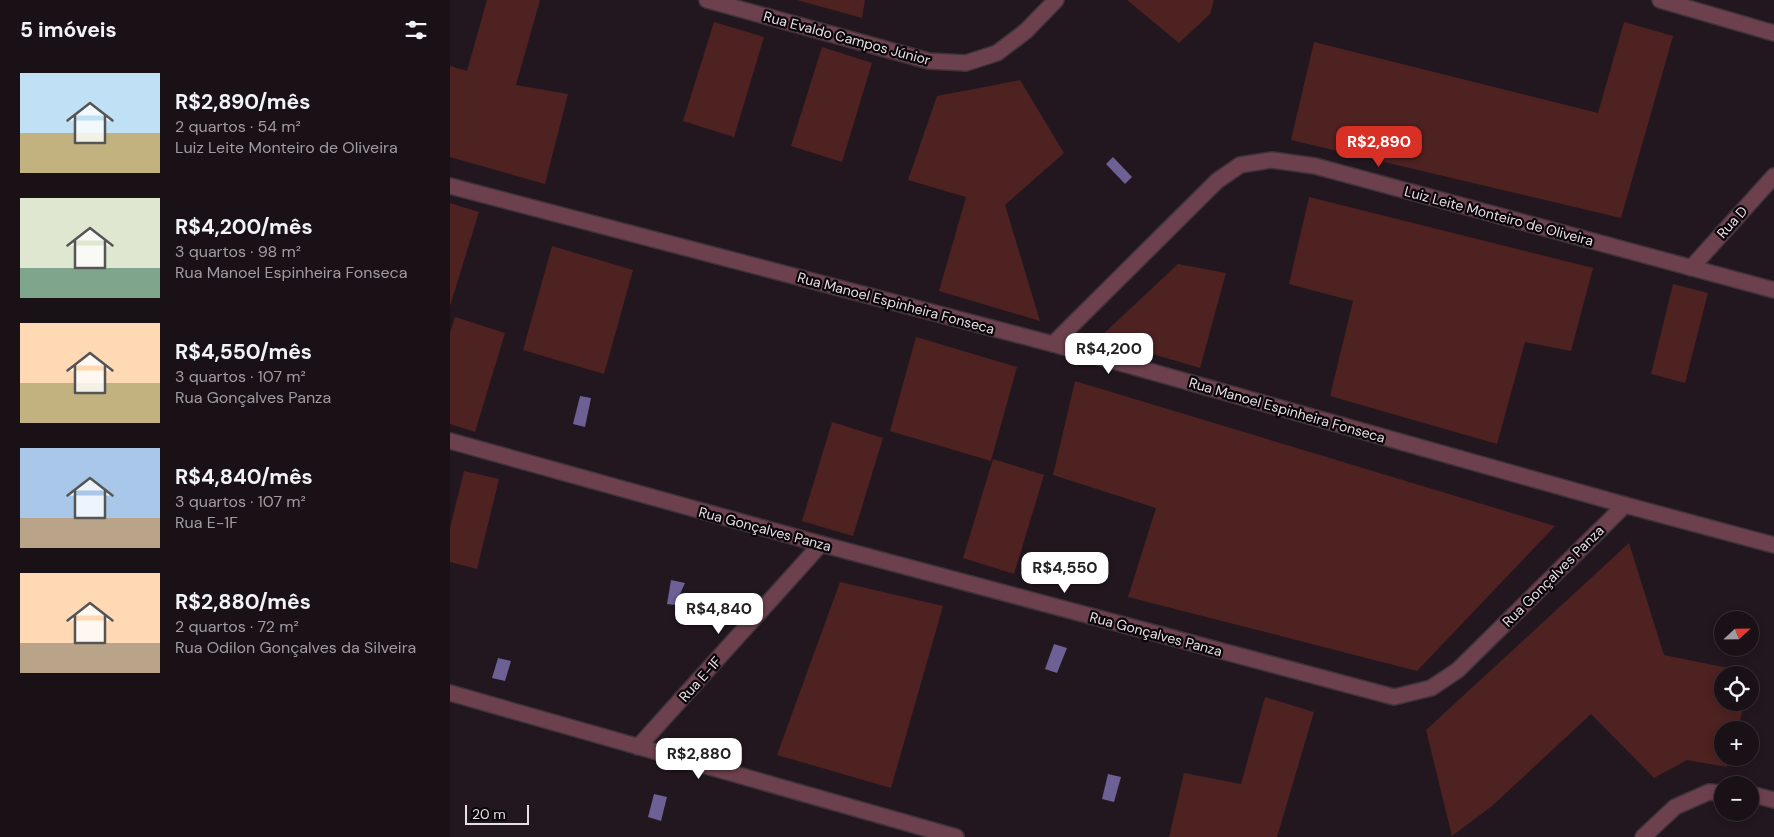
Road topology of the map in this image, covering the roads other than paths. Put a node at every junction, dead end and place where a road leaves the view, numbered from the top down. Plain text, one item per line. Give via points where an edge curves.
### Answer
1 (707, 0) edge
2 (1056, 0) edge
3 (1664, 1) edge
4 (1774, 33) edge
5 (1774, 176) edge
6 (450, 186) edge
7 (1691, 268) junction
8 (1774, 290) edge
9 (1053, 344) junction
10 (450, 441) edge
11 (1625, 505) junction
12 (822, 544) junction
13 (1774, 545) edge
14 (450, 693) edge
15 (638, 746) junction
16 (1714, 792) edge
17 (1759, 796) edge
18 (1774, 800) edge
19 (910, 831) edge
20 (956, 837) edge
21 (1643, 837) edge

1 - 2 street, Rua Evaldo Campos Júnior via 929,61 966,63 997,53 1026,31
3 - 4 street
5 - 7 street, Rua D
6 - 9 street, Rua Manoel Espinheira Fonseca
7 - 8 street, Luiz Leite Monteiro de Oliveira
7 - 9 street, Luiz Leite Monteiro de Oliveira via 1315,166 1272,160 1240,165 1217,181
9 - 11 street, Rua Manoel Espinheira Fonseca
10 - 12 street, Rua Gonçalves Panza
11 - 12 street, Rua Gonçalves Panza via 1458,670 1431,688 1394,697
11 - 13 street, Rua Manoel Espinheira Fonseca
12 - 15 street, Rua E-1F
14 - 15 street
15 - 19 street
16 - 21 street via 1675,807
17 - 18 street
19 - 20 street

